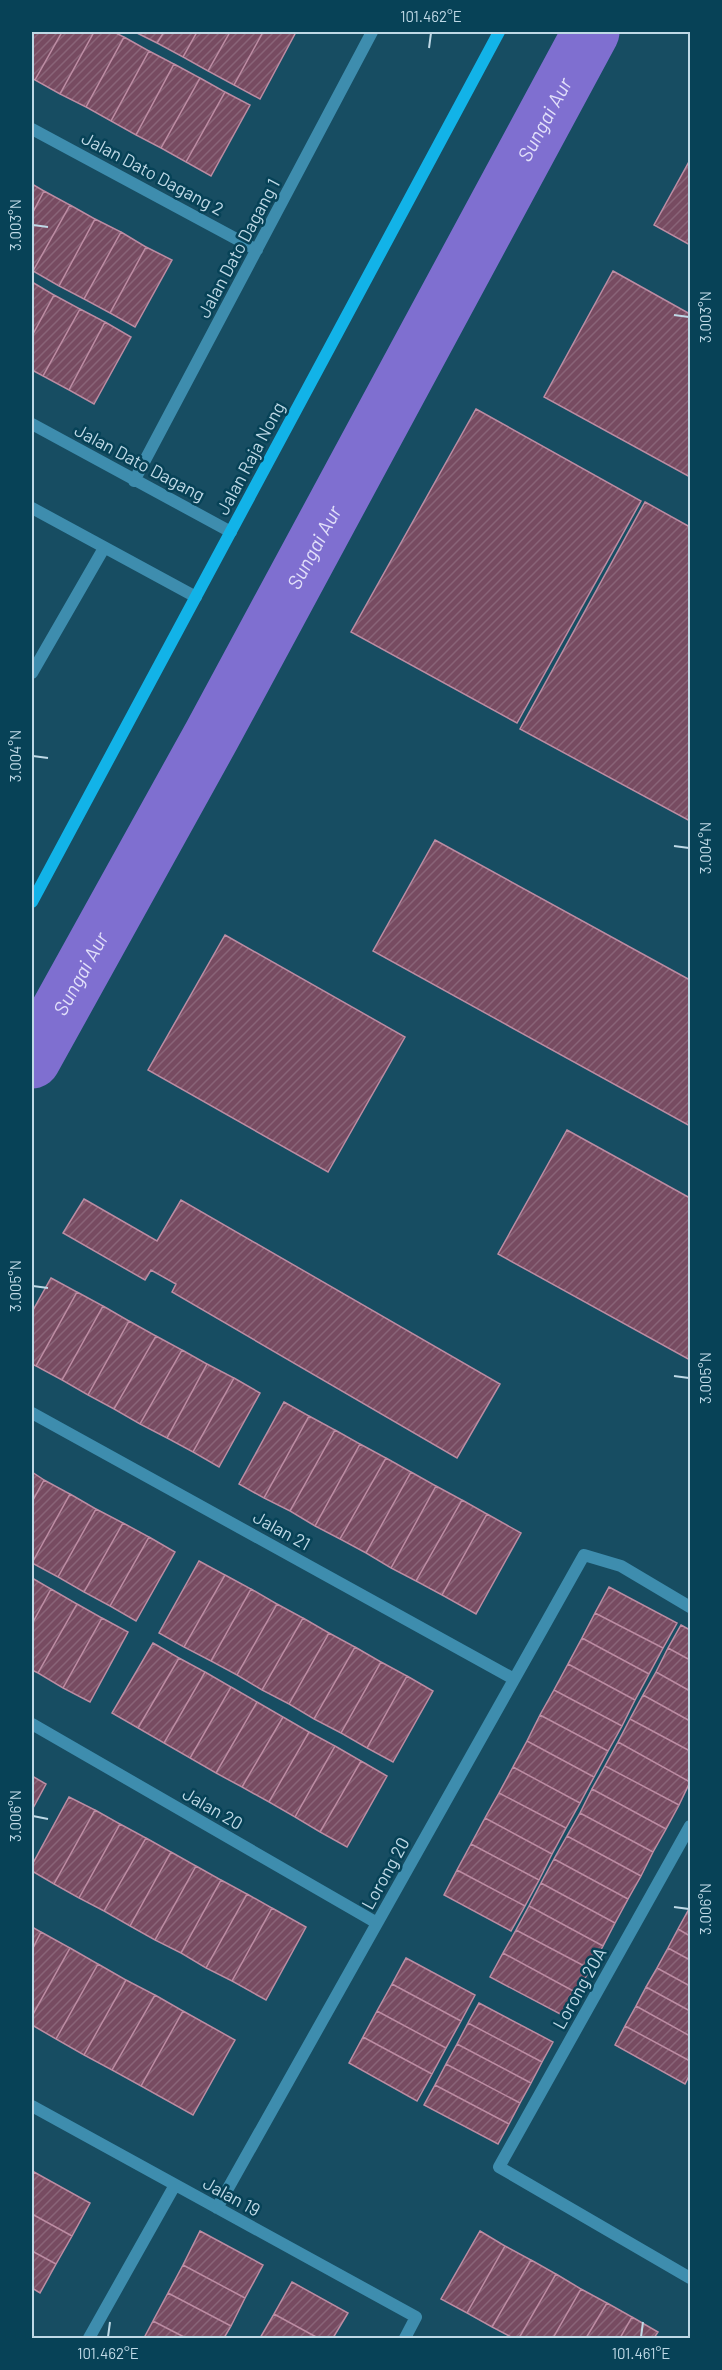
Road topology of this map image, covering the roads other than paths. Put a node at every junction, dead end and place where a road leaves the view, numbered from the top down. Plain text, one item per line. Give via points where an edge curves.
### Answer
1 (372, 32) edge
2 (499, 32) edge
3 (32, 129) edge
4 (257, 250) junction
5 (32, 424) edge
6 (134, 481) junction
7 (32, 508) edge
8 (231, 532) junction
9 (104, 548) junction
10 (196, 597) junction
11 (32, 674) edge
12 (32, 902) edge
13 (32, 1413) edge
14 (690, 1607) edge
15 (514, 1679) junction
16 (32, 1724) edge
17 (690, 1826) edge
18 (377, 1923) junction
19 (32, 2106) edge
20 (175, 2185) junction
21 (217, 2208) junction
22 (690, 2277) edge
23 (89, 2338) edge
24 (405, 2338) edge

1 - 4 street, Jalan Dato Dagang 1
2 - 8 main road, Jalan Raja Nong
3 - 4 street, Jalan Dato Dagang 2
4 - 6 street, Jalan Dato Dagang 1
5 - 6 street, Jalan Dato Dagang
6 - 8 street, Jalan Dato Dagang
7 - 9 street
8 - 10 main road, Jalan Raja Nong
9 - 10 street
9 - 11 street
10 - 12 main road, Jalan Raja Nong
13 - 15 street, Jalan 21
14 - 15 street, Lorong 20 via 621,1566 584,1555
15 - 18 street, Lorong 20
16 - 18 street, Jalan 20
17 - 22 street, Lorong 20A via 499,2167
18 - 21 street, Lorong 20
19 - 20 street, Jalan 19
20 - 21 street, Jalan 19
20 - 23 street
21 - 24 street, Jalan 19 via 416,2317

